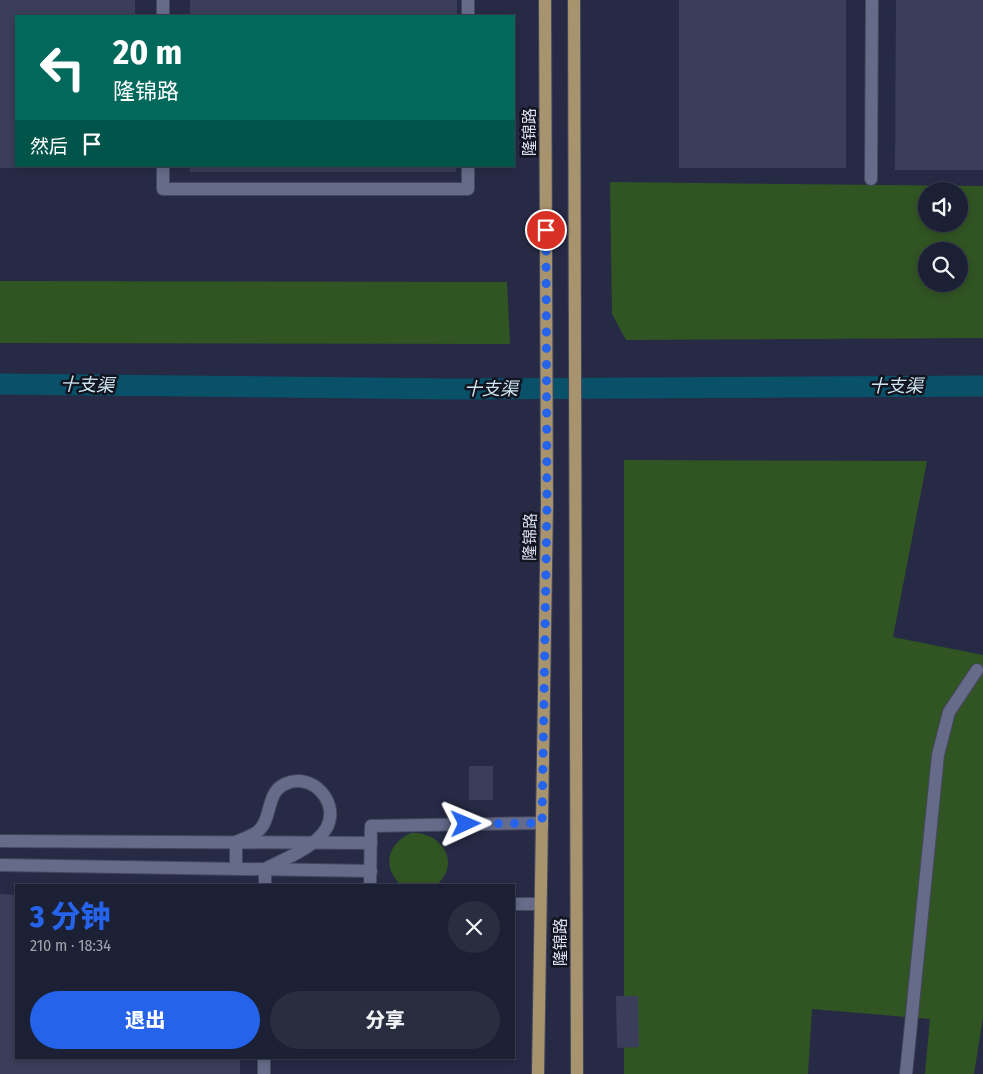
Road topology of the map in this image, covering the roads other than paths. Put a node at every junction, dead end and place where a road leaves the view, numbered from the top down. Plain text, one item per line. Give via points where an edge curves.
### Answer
1 (163, 0) edge
2 (468, 0) edge
3 (545, 0) edge
4 (574, 0) edge
5 (872, 0) edge
6 (163, 15) edge
7 (468, 15) edge
8 (163, 167) edge
9 (468, 167) edge
10 (871, 179) dead end
11 (978, 670) dead end
12 (542, 823) junction
13 (0, 841) edge
14 (236, 842) junction
15 (314, 842) junction
16 (371, 843) junction
17 (0, 865) edge
18 (236, 869) junction
19 (265, 869) junction
20 (371, 871) junction
21 (265, 884) edge
22 (370, 884) edge
23 (515, 904) edge
24 (540, 904) junction
25 (264, 1059) edge
26 (264, 1074) edge
27 (538, 1074) edge
28 (577, 1074) edge
29 (906, 1074) edge

1 - 6 street
2 - 7 street
3 - 12 main road, 隆锦路 via 547,504
4 - 28 main road, 隆锦路
5 - 10 street
8 - 9 street via 163,189 468,189
11 - 29 street via 950,712 938,755
12 - 16 street via 371,826
12 - 24 main road, 隆锦路
13 - 14 street
14 - 15 street
14 - 15 street via 257,832 277,790 297,782 311,783 328,800 330,821
14 - 18 street
15 - 16 street
15 - 19 street
16 - 20 street
17 - 18 street
18 - 19 street
19 - 20 street
19 - 21 street
20 - 22 street
23 - 24 street
24 - 27 main road, 隆锦路
25 - 26 street

